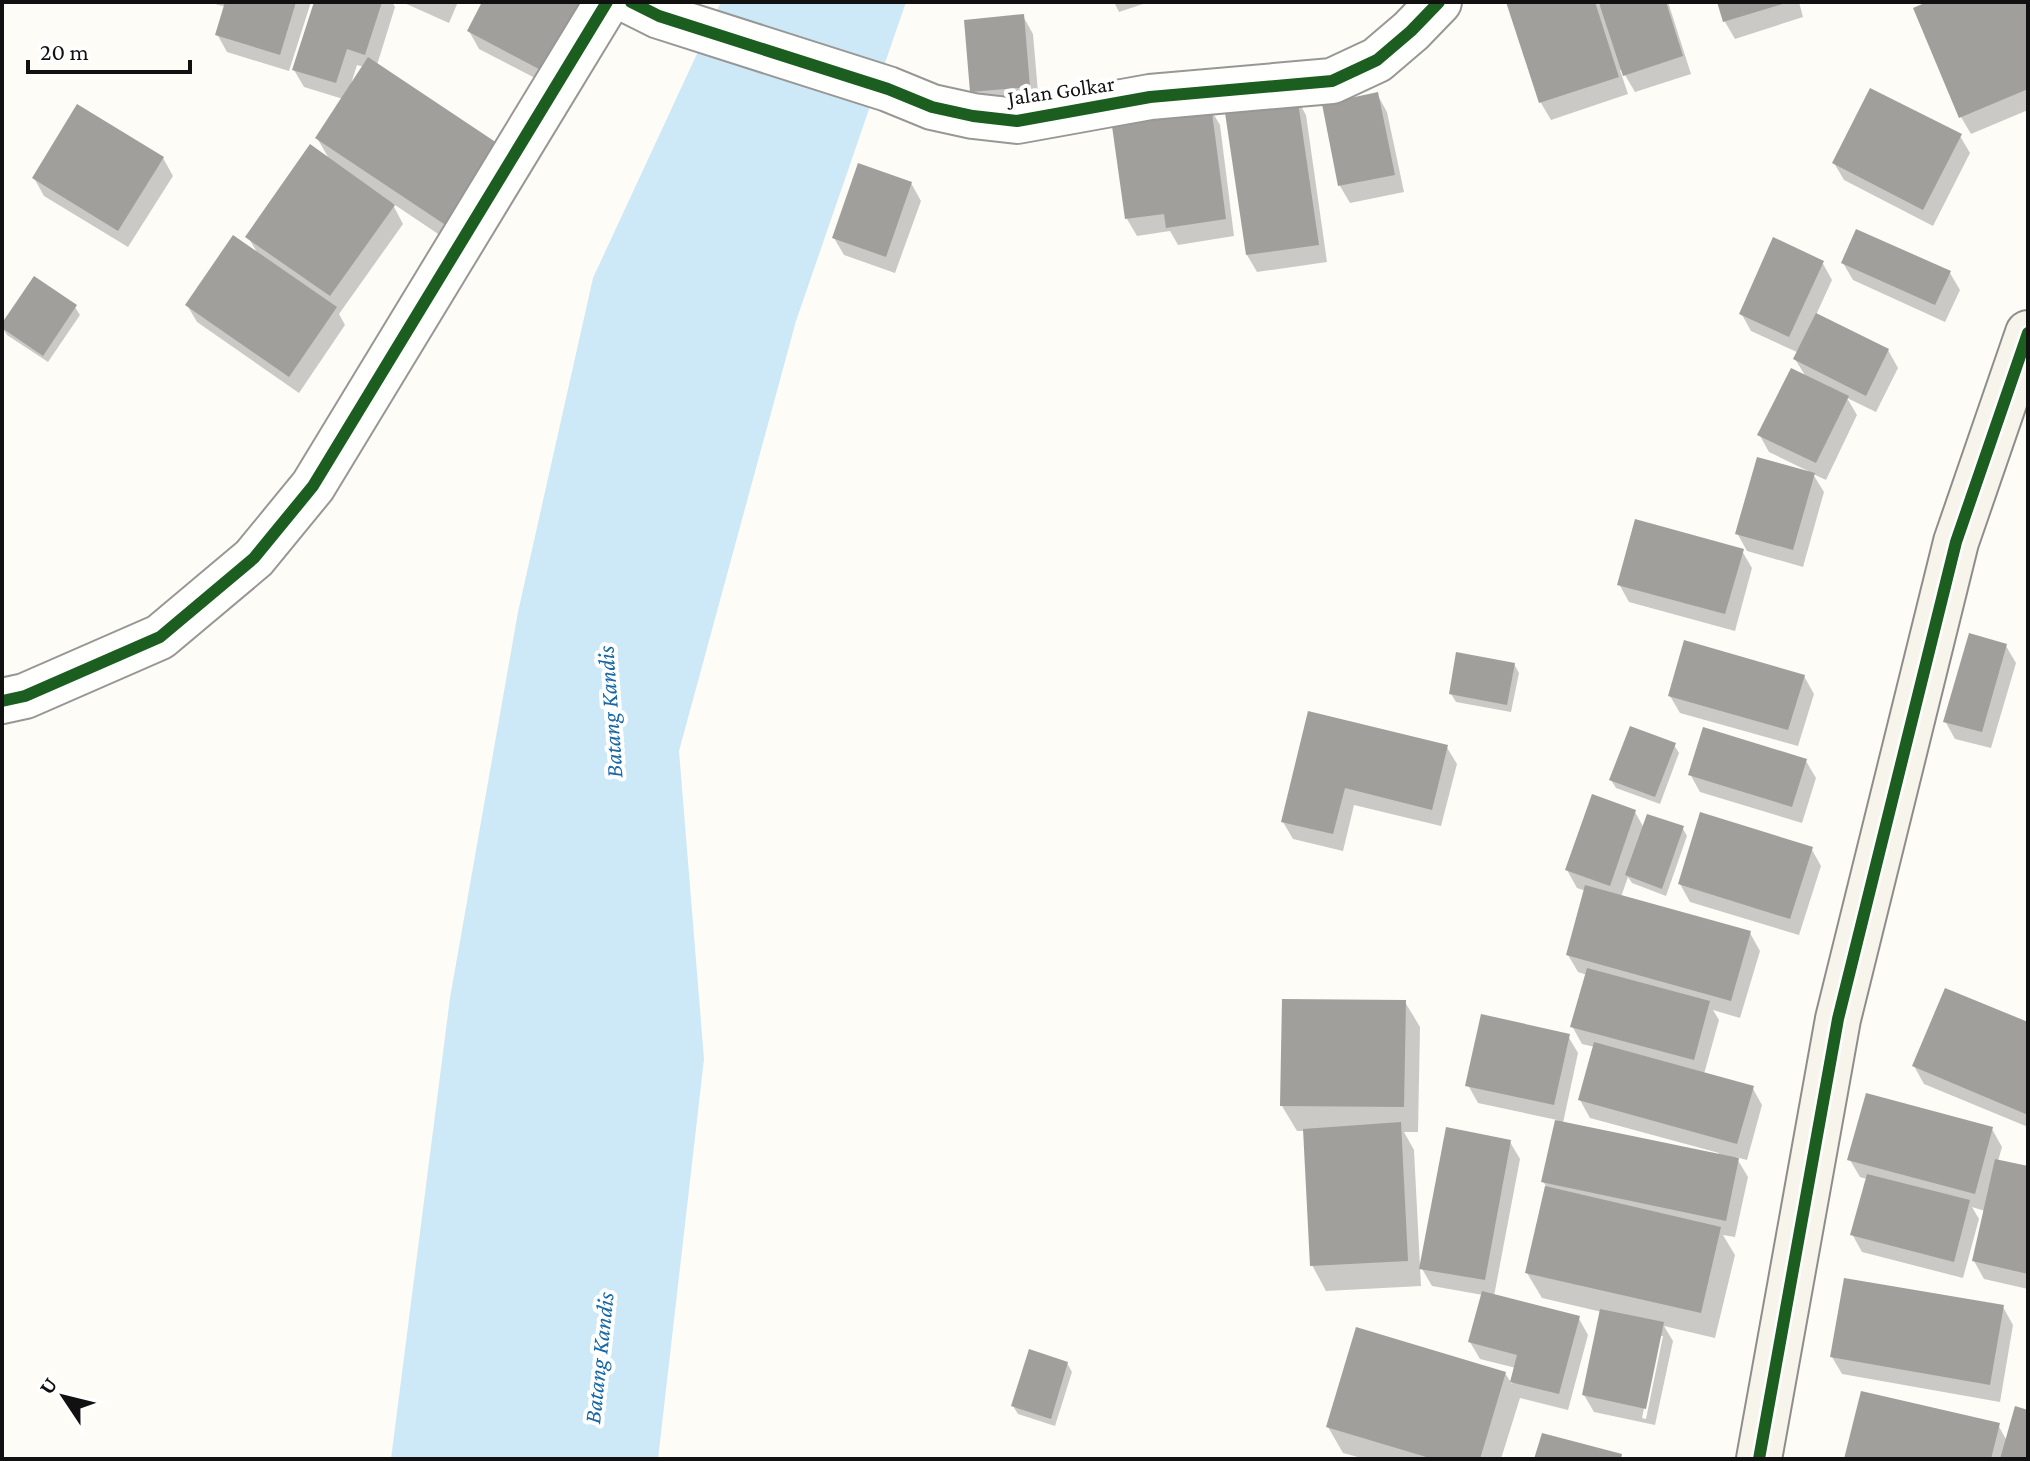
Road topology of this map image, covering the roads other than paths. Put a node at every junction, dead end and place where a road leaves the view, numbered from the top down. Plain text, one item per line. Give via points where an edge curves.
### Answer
1 (607, 2) edge
2 (1439, 2) edge
3 (645, 9) edge
4 (2028, 333) edge
5 (2, 701) edge
6 (1759, 1459) edge

1 - 5 street via 313,486 254,558 160,637 25,696
2 - 3 street, Jalan Golkar via 1377,60 1332,81 1150,97 1017,121 932,107
4 - 6 street via 1956,542 1838,1019

